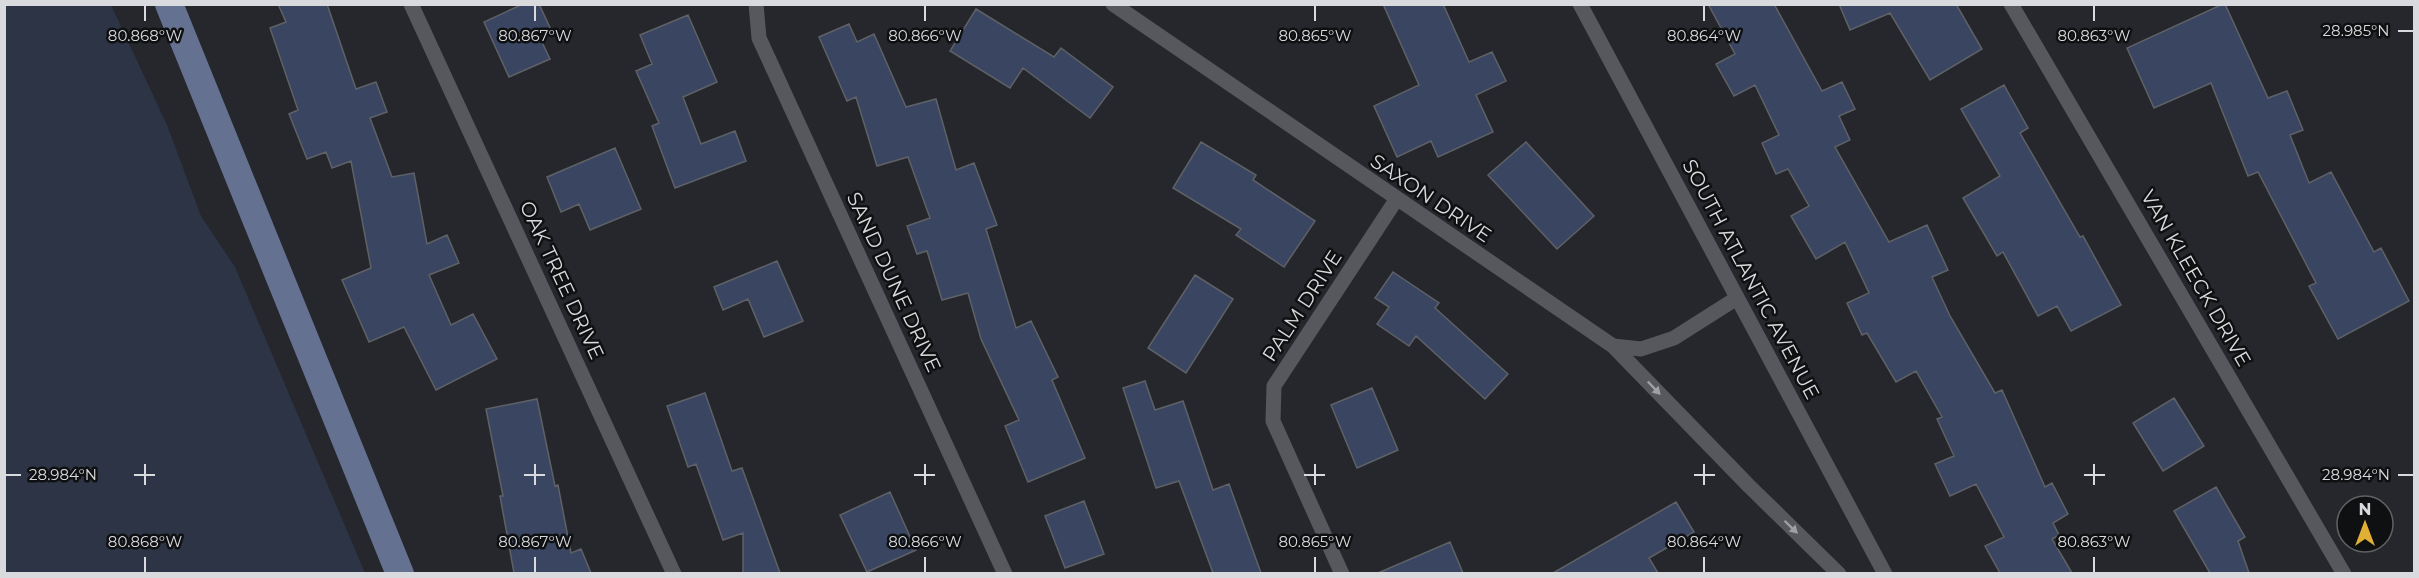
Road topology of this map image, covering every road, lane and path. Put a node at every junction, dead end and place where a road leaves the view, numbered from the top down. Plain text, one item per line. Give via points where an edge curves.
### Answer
1 (411, 4) edge
2 (756, 4) edge
3 (1113, 4) edge
4 (1580, 4) edge
5 (2011, 4) edge
6 (1396, 200) junction
7 (1737, 298) junction
8 (1613, 346) junction
9 (674, 573) edge
10 (1005, 573) edge
11 (1342, 573) edge
12 (1839, 573) edge
13 (1885, 573) edge
14 (2344, 573) edge

1 - 9 street, OAK TREE DRIVE
2 - 10 street, SAND DUNE DRIVE via 759,38
3 - 6 street, SAXON DRIVE
4 - 7 street, SOUTH ATLANTIC AVENUE
5 - 14 street, VAN KLEECK DRIVE
6 - 8 street, SAXON DRIVE
6 - 11 street, PALM DRIVE via 1274,386 1273,421
7 - 8 street, SAXON DRIVE via 1674,338 1641,349
7 - 13 street, SOUTH ATLANTIC AVENUE
8 -> 12 street

